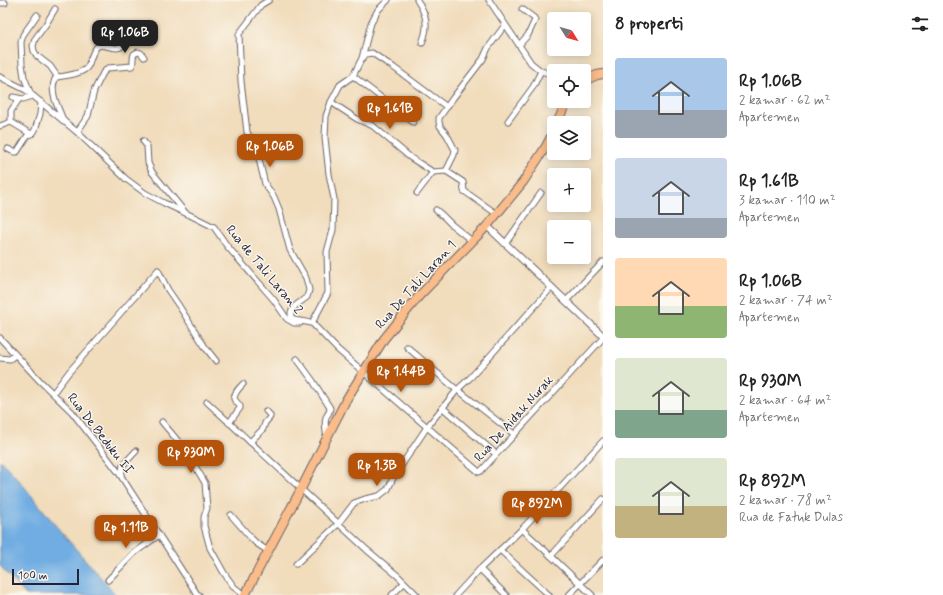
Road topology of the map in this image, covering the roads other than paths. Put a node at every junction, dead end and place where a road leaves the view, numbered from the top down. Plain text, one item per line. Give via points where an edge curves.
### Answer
1 (269, 0) edge
2 (388, 0) edge
3 (417, 0) edge
4 (489, 0) edge
5 (55, 9) dead end
6 (522, 9) dead end
7 (37, 15) dead end
8 (505, 25) junction
9 (126, 37) dead end
10 (422, 43) dead end
11 (519, 45) junction
12 (144, 57) dead end
13 (362, 58) junction
14 (541, 71) junction
15 (547, 73) edge
16 (603, 74) edge
17 (57, 76) junction
18 (353, 76) junction
19 (0, 77) edge
20 (591, 78) edge
21 (32, 95) junction
22 (13, 98) dead end
23 (20, 98) junction
24 (41, 102) junction
25 (331, 102) junction
26 (447, 107) junction
27 (508, 121) dead end
28 (11, 122) junction
29 (413, 122) dead end
30 (64, 123) junction
31 (0, 126) edge
32 (76, 132) junction
33 (31, 134) junction
34 (143, 141) dead end
35 (547, 144) edge
36 (8, 149) dead end
37 (446, 170) junction
38 (433, 172) junction
39 (416, 193) dead end
40 (541, 193) dead end
41 (436, 210) dead end
42 (186, 213) junction
43 (497, 214) junction
44 (487, 226) junction
45 (472, 242) junction
46 (505, 244) junction
47 (603, 262) edge
48 (552, 287) junction
49 (566, 301) junction
50 (312, 323) junction
51 (603, 337) edge
52 (0, 338) edge
53 (407, 347) dead end
54 (15, 355) junction
55 (0, 358) edge
56 (297, 359) dead end
57 (216, 361) dead end
58 (364, 371) junction
59 (243, 384) dead end
60 (458, 390) junction
61 (53, 392) junction
62 (207, 402) dead end
63 (442, 408) junction
64 (266, 411) dead end
65 (162, 422) dead end
66 (229, 423) junction
67 (427, 427) junction
68 (514, 434) junction
69 (327, 438) junction
70 (603, 441) edge
71 (250, 442) junction
72 (136, 451) dead end
73 (496, 454) junction
74 (121, 476) junction
75 (301, 489) junction
76 (603, 499) edge
77 (231, 515) dead end
78 (338, 524) junction
79 (522, 529) junction
80 (159, 535) junction
81 (500, 550) junction
82 (268, 551) junction
83 (551, 556) junction
84 (603, 560) edge
85 (296, 564) dead end
86 (480, 569) junction
87 (108, 580) dead end
88 (404, 583) junction
89 (580, 583) junction
90 (198, 594) edge
91 (459, 594) edge
92 (245, 595) edge
93 (392, 595) edge
94 (417, 595) edge
95 (506, 595) edge
96 (549, 595) edge
97 (569, 595) edge
98 (592, 595) edge

1 - 50 street via 261,5 239,34 247,132 258,155 265,184 277,205 290,250 306,278 309,290 307,297 295,306 291,316 294,320
2 - 13 street, Rua de Tali Laran 2 via 378,10 371,23
3 - 10 street via 426,21
4 - 8 street
5 - 17 street via 33,46 37,56 50,66
6 - 11 street via 535,20 528,35
7 - 21 street via 21,42 24,77
8 - 11 street
8 - 26 street
9 - 17 street via 121,47 98,47 84,70 69,76
11 - 14 street via 531,64
12 - 32 street via 138,52 133,56 132,66 108,68 103,73 94,92 88,116
13 - 18 street, Rua de Tali Laran 2
13 - 26 street via 372,53
14 - 15 street
14 - 27 street via 533,87
16 - 20 main road
17 - 30 street via 54,81 54,94
18 - 25 street, Rua de Tali Laran 2 via 340,85
18 - 29 street
19 - 21 street, Rua de Tali Laran 2
21 - 23 street
21 - 24 street, Rua de Tali Laran 2
22 - 23 street
23 - 28 street via 11,111
24 - 30 street, Rua de Tali Laran 2
24 - 33 street via 38,121
25 - 38 street via 373,126 411,158
25 - 50 street, Rua de Tali Laran 2 via 326,116 325,138 334,198 328,252 328,293
26 - 37 street via 439,122 455,150
28 - 31 street
28 - 33 street
30 - 32 street, Rua de Tali Laran 2
32 - 42 street, Rua de Tali Laran 2 via 145,193
33 - 36 street via 17,152
34 - 42 street via 147,146 148,163 152,172
35 - 43 main road, Rua De Tali Laran 1 via 523,182
37 - 38 street
37 - 43 street via 463,182 464,191
38 - 39 street
40 - 46 street
41 - 45 street
42 - 50 street, Rua de Tali Laran 2 via 214,227 287,319 294,323
43 - 44 main road, Rua De Tali Laran 1
44 - 45 main road, Rua De Tali Laran 1
44 - 46 street
45 - 58 main road, Rua De Tali Laran 1 via 419,296 384,339
46 - 48 street
47 - 49 street
48 - 49 street
48 - 60 street
49 - 51 street
50 - 58 street, Rua De Aidak Nurak via 337,349
51 - 68 street, Rua De Aidak Nurak
52 - 54 street, Rua De Beduku II
53 - 60 street
54 - 55 street
54 - 61 street, Rua De Beduku II
56 - 69 street via 330,408 325,426
57 - 61 street via 168,290 158,270
58 - 67 street, Rua De Aidak Nurak
58 - 69 main road, Rua De Tali Laran 1
59 - 66 street via 234,397 240,408
60 - 63 street
60 - 68 street
61 - 74 street, Rua De Beduku II via 72,412
62 - 66 street
63 - 67 street
63 - 73 street
64 - 71 street via 270,417 263,429
65 - 92 street via 205,482 207,508 204,526 210,548 234,587
66 - 71 street
67 - 73 street, Rua De Aidak Nurak via 479,472
67 - 78 street via 388,489 379,496 354,503
68 - 73 street, Rua De Aidak Nurak
69 - 75 main road, Rua De Tali Laran 1
70 - 79 street
71 - 75 street
72 - 74 street via 123,465
74 - 80 street, Rua De Beduku II
75 - 78 street
75 - 82 main road, Rua De Tali Laran 1
76 - 83 street
77 - 82 street via 256,543
78 - 85 street
78 - 88 street
79 - 81 street
79 - 83 street
80 - 87 street via 133,554
80 - 90 street, Rua De Beduku II
81 - 86 street
81 - 96 street
82 - 92 main road, Rua De Tali Laran 1
83 - 89 street
84 - 89 street
86 - 91 street
86 - 95 street
88 - 93 street
88 - 94 street
89 - 97 street
89 - 98 street

